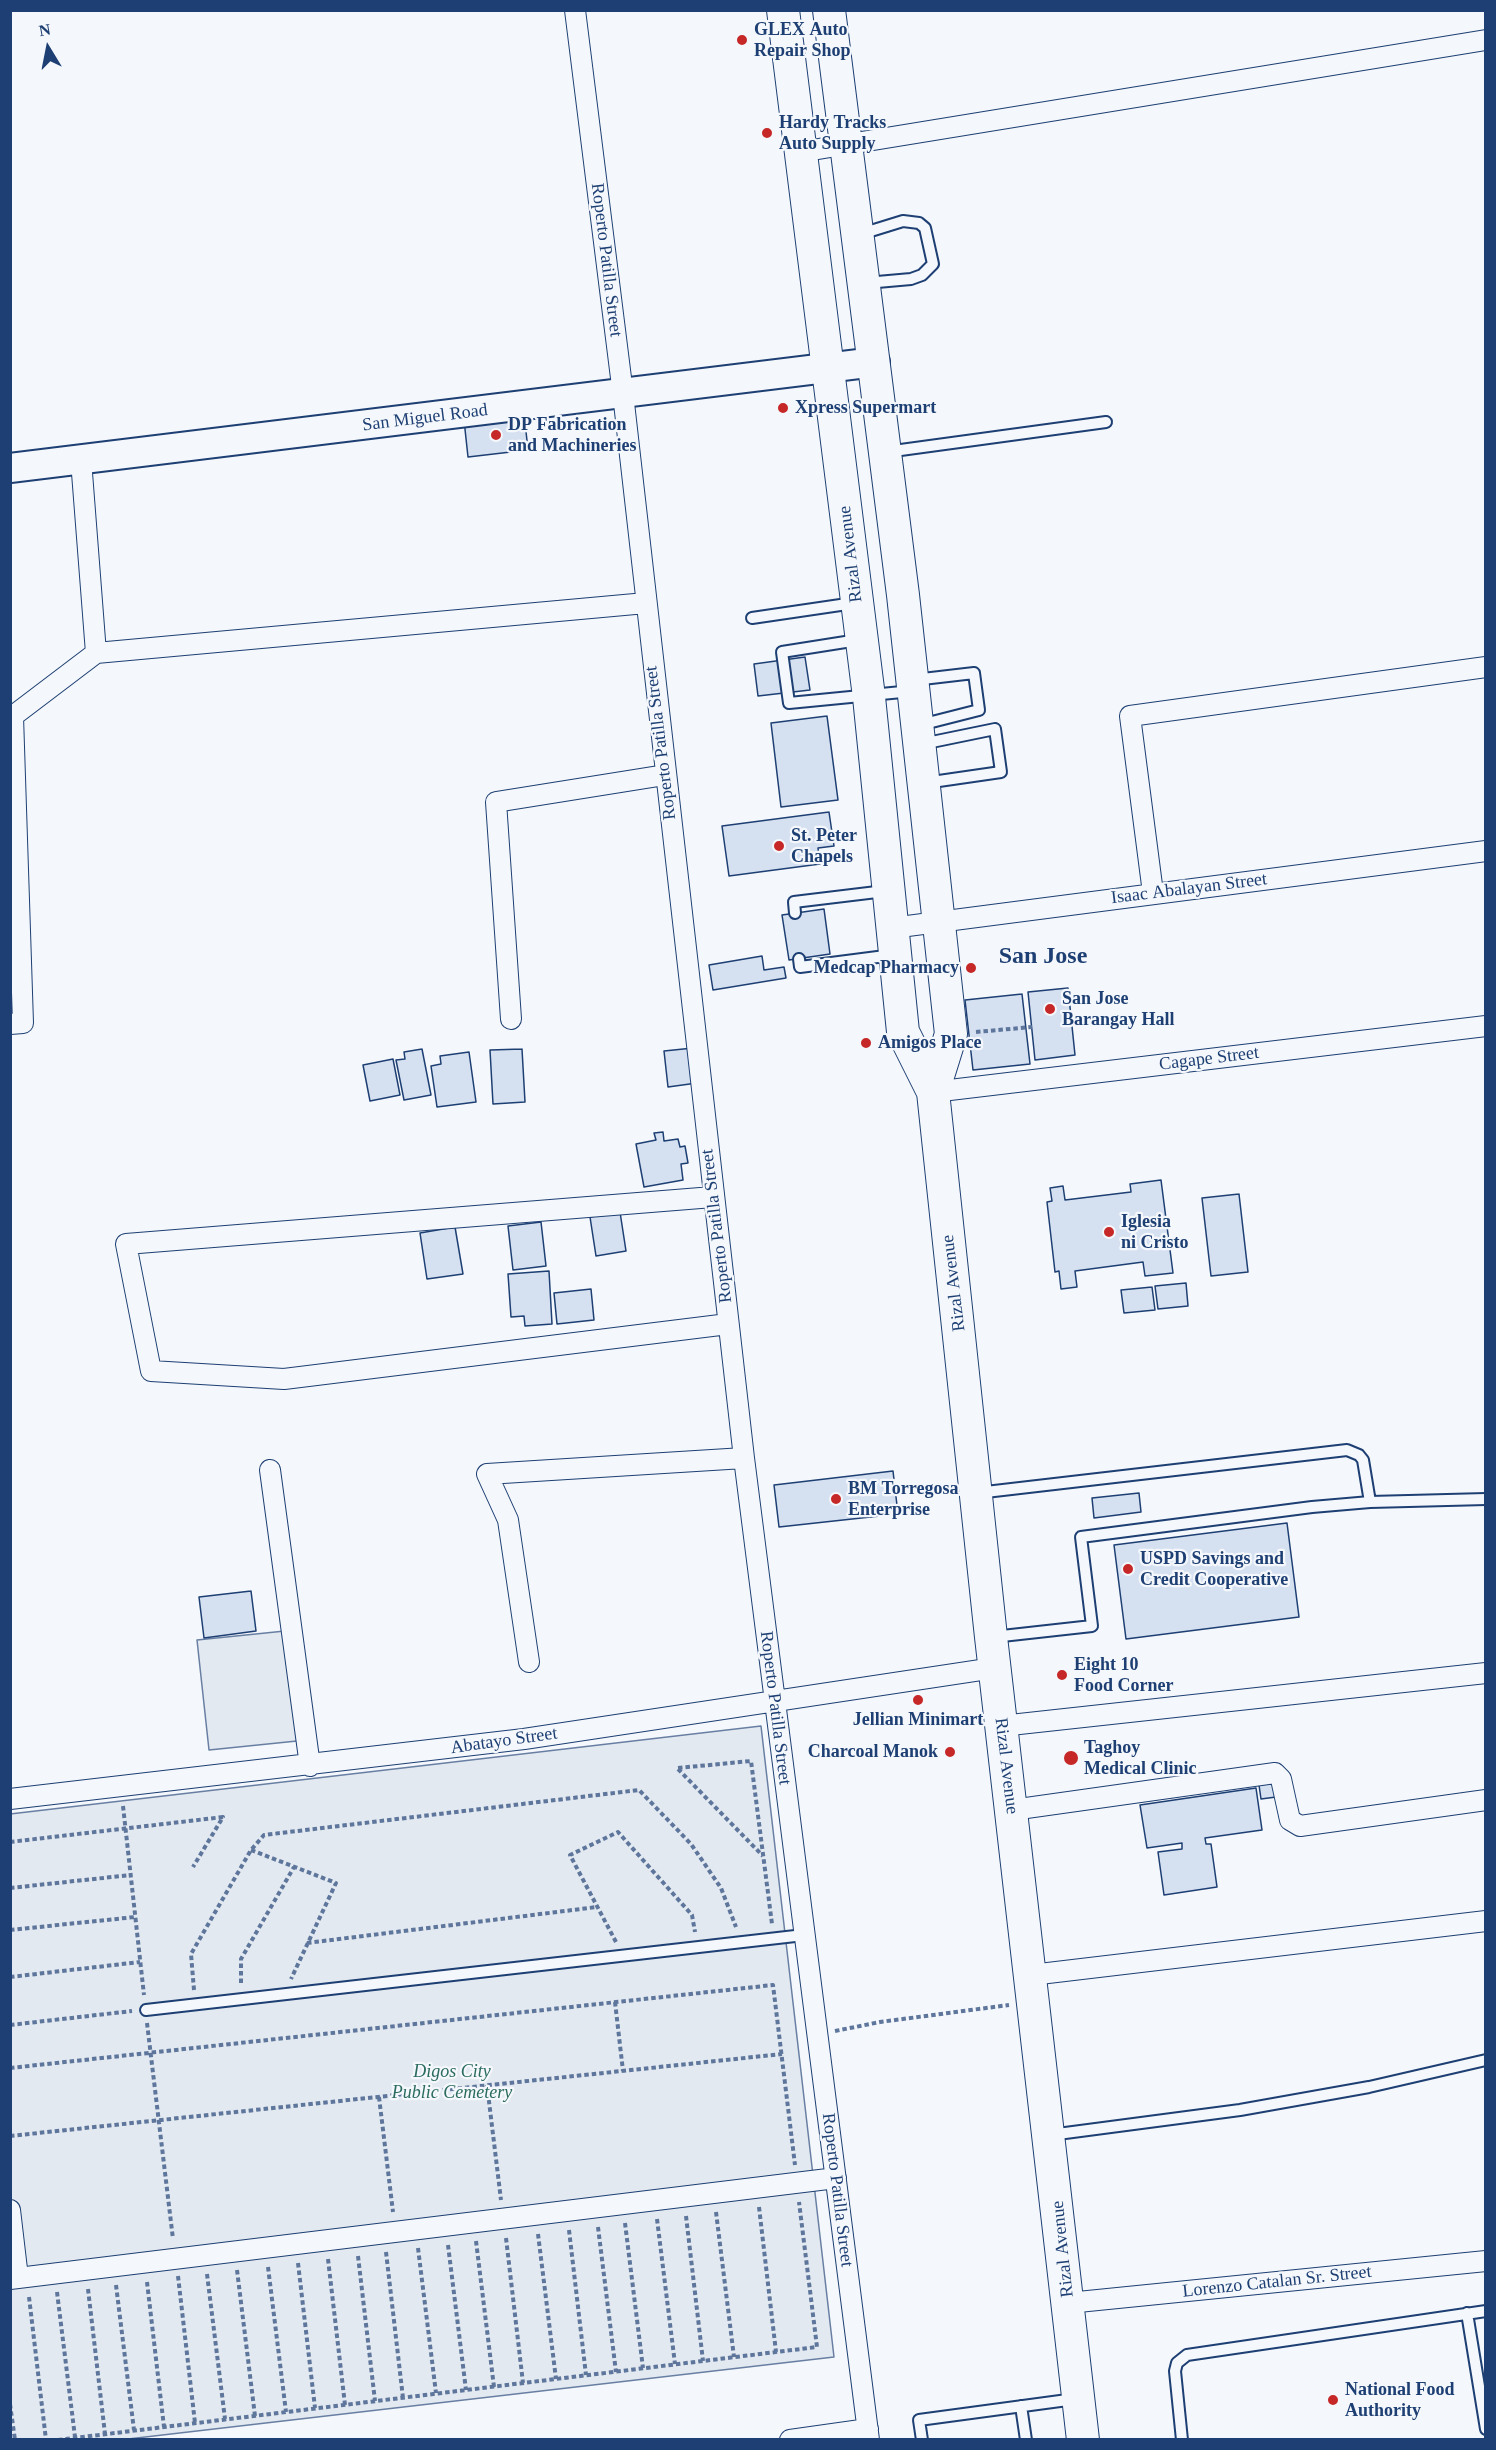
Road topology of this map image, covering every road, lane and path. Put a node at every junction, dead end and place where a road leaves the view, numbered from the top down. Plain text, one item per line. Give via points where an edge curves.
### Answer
1 (575, 10) edge
2 (783, 10) edge
3 (829, 10) edge
4 (1485, 40) edge
5 (838, 79) junction
6 (792, 85) junction
7 (846, 145) junction
8 (800, 152) junction
9 (858, 236) junction
10 (865, 283) junction
11 (875, 362) junction
12 (828, 368) junction
13 (623, 394) junction
14 (1106, 422) dead end
15 (886, 452) junction
16 (81, 460) junction
17 (10, 468) edge
18 (645, 603) junction
19 (857, 603) junction
20 (752, 618) dead end
21 (861, 640) junction
22 (96, 653) junction
23 (1485, 667) edge
24 (912, 686) junction
25 (869, 697) junction
26 (918, 735) junction
27 (665, 775) junction
28 (924, 783) junction
29 (1485, 851) edge
30 (888, 891) junction
31 (1153, 893) junction
32 (795, 913) dead end
33 (938, 923) junction
34 (893, 942) junction
35 (799, 959) dead end
36 (511, 1019) dead end
37 (10, 1024) edge
38 (1485, 1026) edge
39 (1032, 1027) dead end
40 (969, 1033) dead end
41 (933, 1092) junction
42 (713, 1197) junction
43 (728, 1324) junction
44 (744, 1458) junction
45 (270, 1470) dead end
46 (976, 1493) junction
47 (1485, 1499) edge
48 (1370, 1502) junction
49 (990, 1637) junction
50 (529, 1662) dead end
51 (994, 1668) junction
52 (1485, 1672) edge
53 (774, 1701) junction
54 (1001, 1726) junction
55 (310, 1766) junction
56 (121, 1787) junction
57 (10, 1799) edge
58 (1485, 1800) edge
59 (1012, 1810) junction
60 (126, 1828) junction
61 (10, 1842) edge
62 (251, 1850) junction
63 (764, 1857) junction
64 (193, 1867) dead end
65 (294, 1867) junction
66 (131, 1875) junction
67 (10, 1888) edge
68 (597, 1907) junction
69 (135, 1917) junction
70 (1485, 1921) edge
71 (10, 1930) edge
72 (804, 1935) junction
73 (774, 1938) junction
74 (741, 1942) junction
75 (307, 1943) junction
76 (699, 1947) junction
77 (624, 1956) junction
78 (141, 1962) junction
79 (10, 1977) edge
80 (1033, 1988) junction
81 (284, 1994) junction
82 (240, 1999) junction
83 (615, 2002) junction
84 (195, 2004) junction
85 (146, 2010) junction
86 (10, 2025) edge
87 (817, 2034) junction
88 (151, 2052) junction
89 (782, 2054) junction
90 (1485, 2060) edge
91 (10, 2068) edge
92 (623, 2071) junction
93 (487, 2085) junction
94 (379, 2097) junction
95 (158, 2120) junction
96 (1050, 2135) junction
97 (10, 2136) edge
98 (836, 2178) junction
99 (797, 2183) junction
100 (757, 2188) junction
101 (714, 2193) junction
102 (683, 2197) junction
103 (655, 2200) junction
104 (623, 2204) junction
105 (596, 2207) junction
106 (10, 2210) edge
107 (566, 2211) junction
108 (536, 2215) junction
109 (503, 2219) junction
110 (474, 2222) junction
111 (446, 2226) junction
112 (416, 2229) junction
113 (389, 2233) junction
114 (355, 2237) junction
115 (325, 2240) junction
116 (295, 2244) junction
117 (266, 2248) junction
118 (235, 2252) junction
119 (205, 2255) junction
120 (175, 2259) junction
121 (1485, 2261) edge
122 (144, 2262) junction
123 (114, 2266) junction
124 (86, 2270) junction
125 (55, 2273) junction
126 (18, 2278) edge
127 (1068, 2303) junction
128 (1485, 2311) edge
129 (1467, 2313) junction
130 (776, 2352) junction
131 (734, 2357) junction
132 (704, 2361) junction
133 (675, 2364) junction
134 (643, 2368) junction
135 (616, 2372) junction
136 (586, 2375) junction
137 (556, 2379) junction
138 (524, 2383) junction
139 (494, 2386) junction
140 (466, 2390) junction
141 (436, 2393) junction
142 (404, 2398) junction
143 (1079, 2399) junction
144 (375, 2401) junction
145 (10, 2404) edge
146 (345, 2404) junction
147 (1021, 2406) junction
148 (315, 2408) junction
149 (286, 2412) junction
150 (255, 2416) junction
151 (225, 2419) junction
152 (195, 2423) junction
153 (164, 2427) junction
154 (1485, 2429) edge
155 (134, 2430) junction
156 (105, 2434) junction
157 (869, 2434) edge
158 (75, 2437) junction
159 (15, 2439) edge
160 (46, 2439) edge
161 (58, 2439) edge
162 (790, 2439) edge
163 (922, 2439) edge
164 (1026, 2439) edge
165 (1083, 2439) edge
166 (1182, 2439) edge

1 - 13 street, Roperto Patilla Street
2 - 6 main road, Rizal Avenue
3 - 5 main road, Rizal Avenue
4 - 7 street
5 - 6 main road
5 - 7 main road, Rizal Avenue
6 - 8 main road, Rizal Avenue
7 - 8 street
7 - 9 main road, Rizal Avenue
8 - 12 main road, Rizal Avenue
9 - 10 main road, Rizal Avenue
9 - 10 lane via 903,221 919,223 925,228 933,264 911,279
10 - 11 main road, Rizal Avenue
11 - 12 street, San Miguel Road
11 - 15 main road, Rizal Avenue
12 - 13 street, San Miguel Road
12 - 19 main road, Rizal Avenue
13 - 16 street, San Miguel Road
13 - 18 street, Roperto Patilla Street
14 - 15 lane
15 - 24 main road, Rizal Avenue
16 - 17 street, San Miguel Road
16 - 22 street
18 - 22 street
18 - 27 street, Roperto Patilla Street
19 - 20 lane
19 - 21 main road, Rizal Avenue
21 - 25 main road, Rizal Avenue
21 - 25 lane via 782,652 789,703
22 - 37 street via 13,716 23,1023
23 - 31 street via 1130,716
24 - 25 lane
24 - 26 main road, Rizal Avenue
24 - 26 lane via 974,673 979,710
25 - 30 main road, Rizal Avenue
26 - 28 main road, Rizal Avenue
26 - 28 lane via 995,729 1001,772
27 - 36 street via 496,802
27 - 42 street, Roperto Patilla Street
28 - 33 main road, Rizal Avenue
29 - 31 street, Isaac Abalayan Street
30 - 32 lane via 794,902
30 - 34 main road, Rizal Avenue
31 - 33 street, Isaac Abalayan Street
33 - 34 street, Isaac Abalayan Street
33 - 41 main road, Rizal Avenue via 951,1034
34 - 35 lane via 800,967
34 - 41 main road, Rizal Avenue via 903,1032
38 - 41 street, Cagape Street
39 - 40 path
41 - 46 main road, Rizal Avenue
42 - 43 street, Roperto Patilla Street
42 - 43 street via 126,1244 151,1371 285,1380
43 - 44 street, Roperto Patilla Street
44 - 50 street via 487,1474 508,1520
44 - 53 street, Roperto Patilla Street
45 - 55 street
46 - 48 lane via 1347,1450 1363,1460
46 - 49 main road, Rizal Avenue
47 - 48 lane
48 - 49 lane via 1081,1537 1092,1626
49 - 51 main road, Rizal Avenue
51 - 53 street, Abatayo Street
51 - 54 main road, Rizal Avenue
52 - 54 street
53 - 55 street, Abatayo Street
53 - 72 street, Roperto Patilla Street
54 - 59 main road, Rizal Avenue
55 - 56 street, Abatayo Street
56 - 57 street, Abatayo Street
56 - 60 path
58 - 59 street via 1300,1826 1290,1820 1281,1779 1275,1773
59 - 80 main road, Rizal Avenue
60 - 61 path
60 - 64 path via 223,1817
60 - 66 path
62 - 65 path
62 - 74 path via 264,1834 639,1790 691,1844 721,1888
62 - 84 path via 191,1954
63 - 63 path via 717,1808 678,1768 752,1761
63 - 73 path
65 - 75 path via 336,1883
65 - 82 path via 241,1959
66 - 67 path
66 - 69 path
68 - 75 path
68 - 76 path via 570,1855 618,1832 692,1915
68 - 77 path
69 - 71 path
69 - 78 path
70 - 80 street
72 - 73 lane
72 - 87 street, Roperto Patilla Street
73 - 74 lane
74 - 76 lane
75 - 81 path
76 - 77 lane
77 - 81 lane
78 - 79 path
78 - 85 path
80 - 87 path
80 - 96 main road, Rizal Avenue
81 - 82 lane
82 - 84 lane
83 - 88 path
83 - 89 path via 773,1985
83 - 92 path
84 - 85 lane
85 - 86 path
85 - 88 path
87 - 98 street, Roperto Patilla Street
88 - 91 path
88 - 95 path
89 - 92 path
89 - 99 path
90 - 96 lane via 1368,2087 1240,2110
92 - 93 path
93 - 94 path
93 - 109 path
94 - 95 path
94 - 113 path
95 - 97 path
95 - 120 path
96 - 127 main road, Rizal Avenue
98 - 99 street
98 - 157 street, Roperto Patilla Street
99 - 100 street
99 - 130 path via 817,2347
100 - 101 street
100 - 130 path
101 - 102 street
101 - 131 path
102 - 103 street
102 - 132 path
103 - 104 street
103 - 133 path
104 - 105 street
104 - 134 path
105 - 107 street
105 - 135 path
106 - 126 street
107 - 108 street
107 - 136 path
108 - 109 street
108 - 137 path
109 - 110 street
109 - 138 path
110 - 111 street
110 - 139 path
111 - 112 street
111 - 140 path
112 - 113 street
112 - 141 path
113 - 114 street
113 - 142 path
114 - 115 street
114 - 144 path
115 - 116 street
115 - 146 path
116 - 117 street
116 - 148 path
117 - 118 street
117 - 149 path
118 - 119 street
118 - 150 path
119 - 120 street
119 - 151 path
120 - 122 street
120 - 152 path
121 - 127 street, Lorenzo Catalan Sr. Street
122 - 123 street
122 - 153 path
123 - 124 street
123 - 155 path
124 - 125 street
124 - 156 path
125 - 126 street
125 - 158 path
126 - 160 path
127 - 143 main road, Rizal Avenue
128 - 129 lane
129 - 154 lane
129 - 166 lane via 1187,2355 1176,2363 1175,2371
130 - 131 path
131 - 132 path
132 - 133 path
133 - 134 path
134 - 135 path
135 - 136 path
136 - 137 path
137 - 138 path
138 - 139 path
139 - 140 path
140 - 141 path
141 - 142 path
142 - 144 path
143 - 147 lane
143 - 165 main road, Rizal Avenue
144 - 146 path
145 - 159 path
146 - 148 path
147 - 163 lane via 919,2420
147 - 164 lane
148 - 149 path
149 - 150 path
150 - 151 path
151 - 152 path
152 - 153 path
153 - 155 path
155 - 156 path
156 - 158 path
157 - 162 street
158 - 161 path

